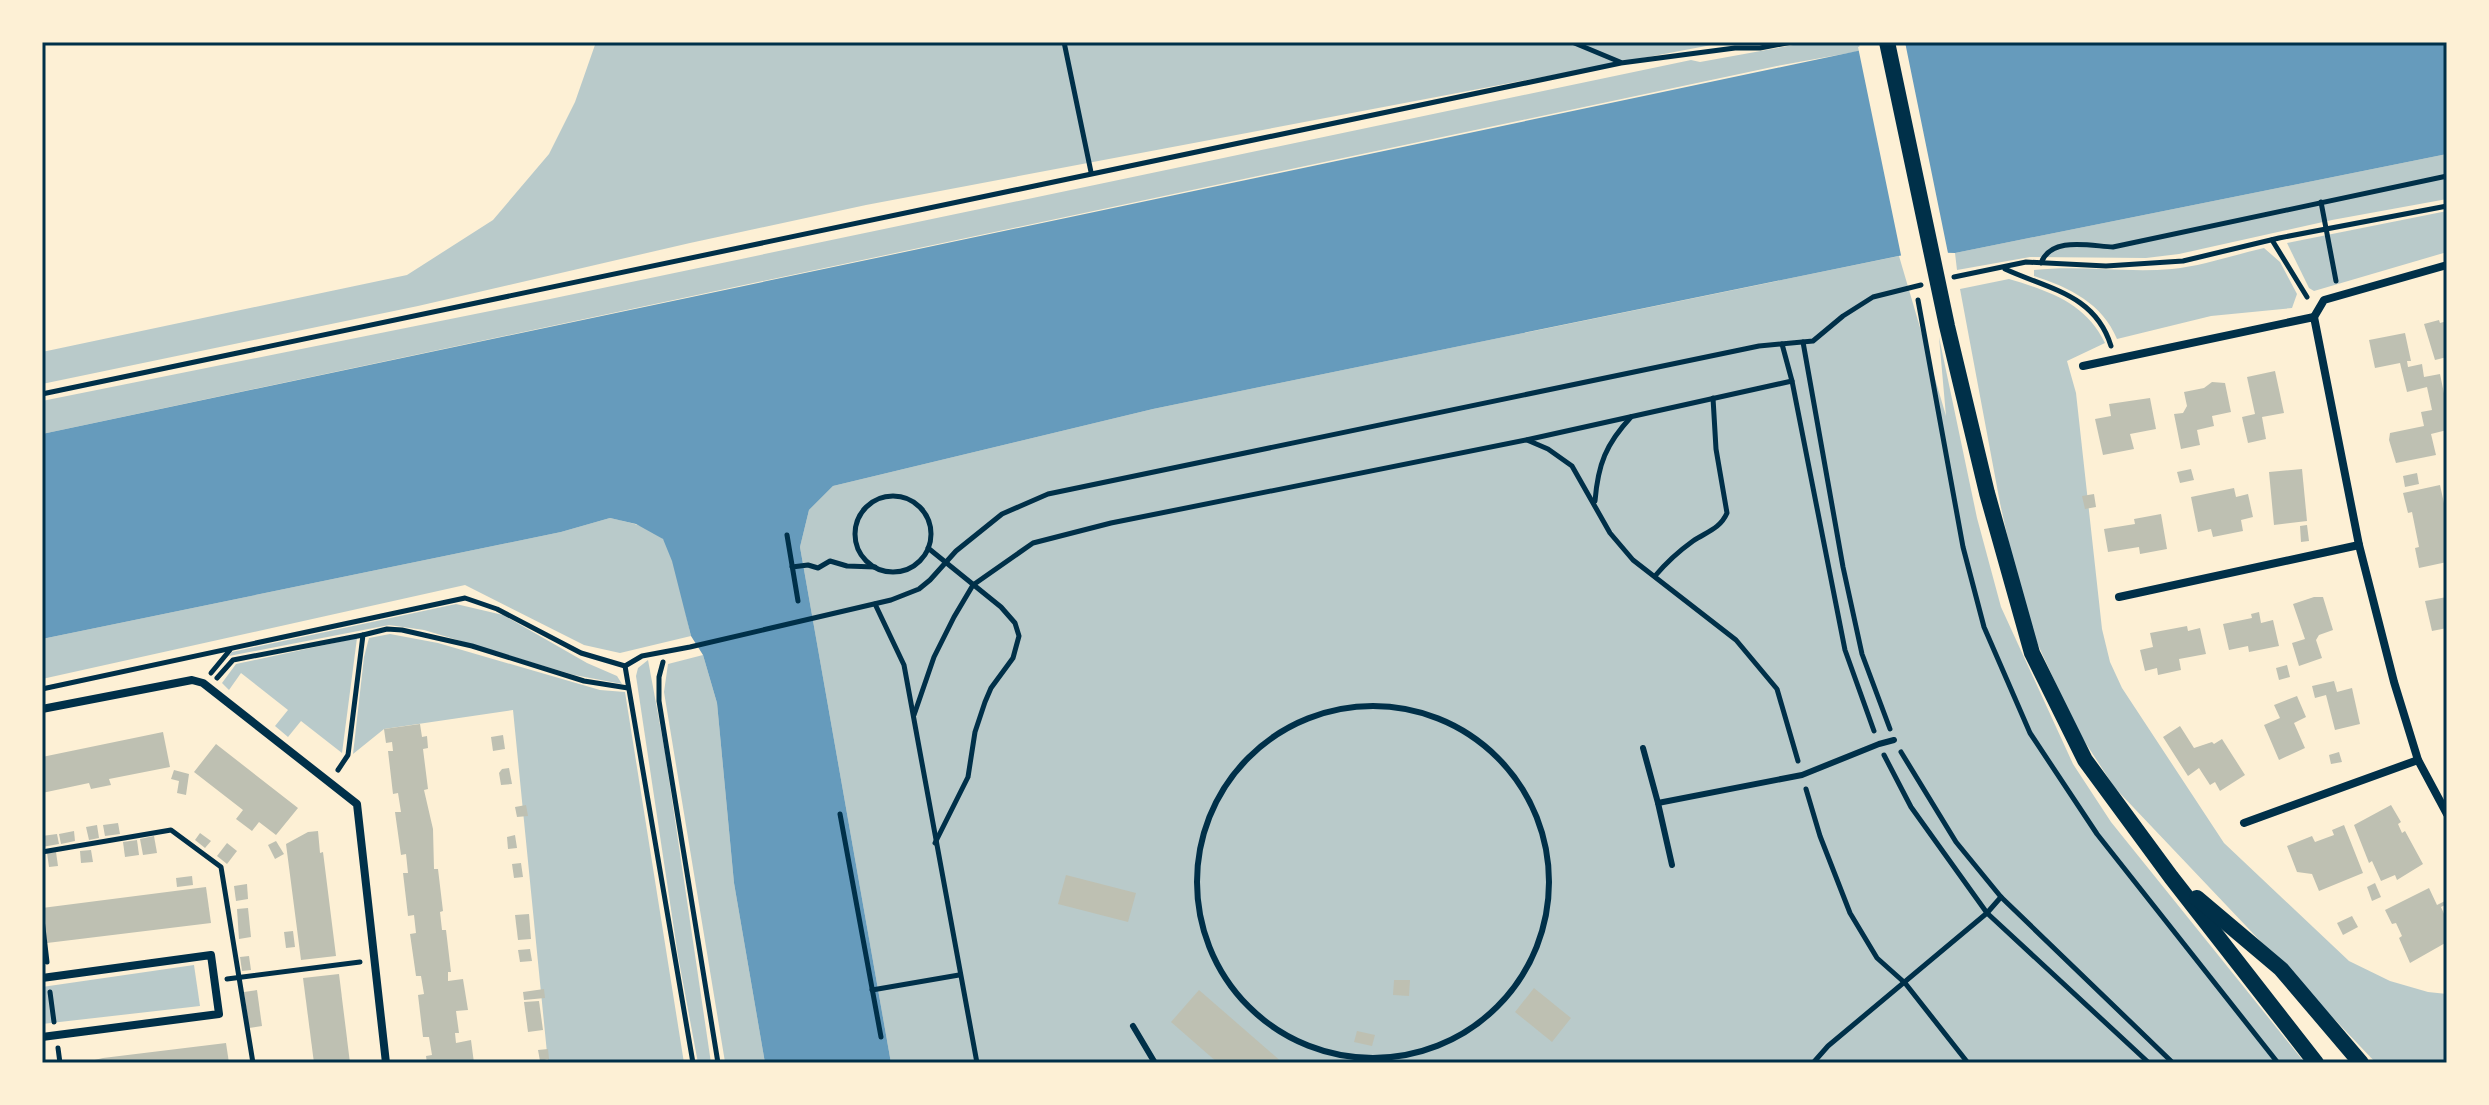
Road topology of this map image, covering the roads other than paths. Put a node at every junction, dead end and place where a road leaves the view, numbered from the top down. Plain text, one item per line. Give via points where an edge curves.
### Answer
1 (1887, 42) edge
2 (2447, 265) edge
3 (2314, 317) junction
4 (2083, 366) dead end
5 (2359, 545) junction
6 (2119, 597) dead end
7 (42, 709) edge
8 (1894, 740) road end
9 (1643, 748) dead end
10 (2418, 760) junction
11 (1658, 803) junction
12 (2447, 814) edge
13 (2244, 823) dead end
14 (1672, 865) dead end
15 (2171, 877) junction
16 (42, 978) edge
17 (1133, 1026) dead end
18 (42, 1037) edge
19 (1335, 1060) edge
20 (386, 1063) edge
21 (1155, 1063) edge
22 (2316, 1063) edge
23 (2361, 1063) edge

1 - 15 main road via 1947,326 2032,653 2085,760
2 - 3 street via 2339,294 2324,300
3 - 4 street
3 - 5 street
5 - 6 street
5 - 10 street
7 - 20 street via 192,680 203,683 357,804
8 - 11 lane via 1802,775
9 - 11 lane
10 - 12 street
10 - 13 street
11 - 14 lane
15 - 22 main road
15 - 23 main road via 2281,969
16 - 18 street via 211,955 219,1014
17 - 21 lane
19 - 19 lane via 1282,1035 1238,998 1209,949 1196,893 1202,836 1226,784 1265,742 1315,714 1372,704 1431,714 1483,742 1523,786 1546,841 1550,901 1534,958 1500,1007 1451,1042 1394,1059

